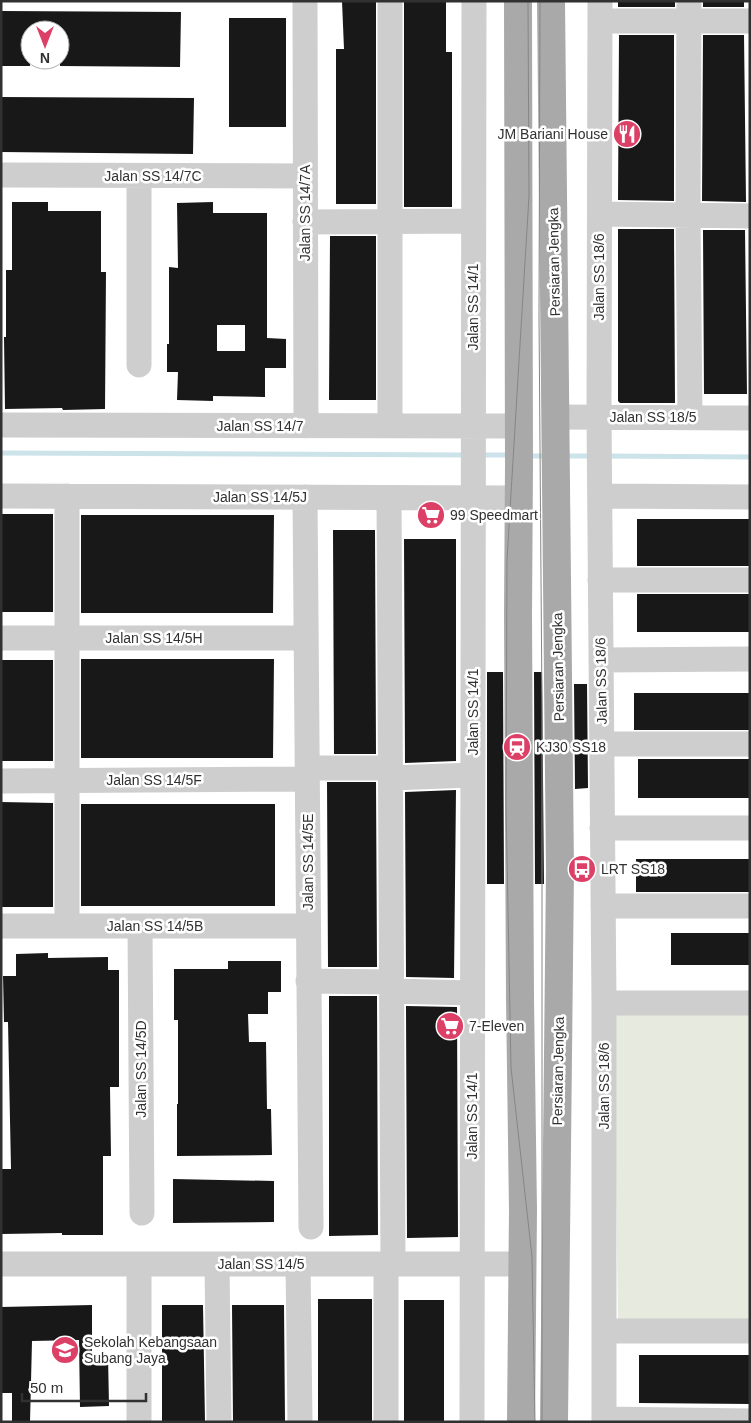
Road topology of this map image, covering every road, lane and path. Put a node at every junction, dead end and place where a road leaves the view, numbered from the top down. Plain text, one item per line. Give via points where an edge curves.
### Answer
1 (305, 1) edge
2 (390, 1) edge
3 (474, 1) edge
4 (518, 1) edge
5 (551, 1) edge
6 (600, 11) edge
7 (689, 11) edge
8 (750, 22) edge
9 (1, 175) edge
10 (139, 176) junction
11 (305, 176) junction
12 (600, 214) junction
13 (688, 215) junction
14 (750, 216) edge
15 (473, 220) junction
16 (390, 221) junction
17 (305, 222) junction
18 (139, 365) dead end
19 (555, 417) junction
20 (599, 417) junction
21 (690, 417) junction
22 (750, 418) edge
23 (1, 425) edge
24 (306, 426) junction
25 (390, 426) junction
26 (473, 446) junction
27 (519, 446) junction
28 (1, 496) edge
29 (67, 496) junction
30 (600, 496) junction
31 (305, 497) junction
32 (750, 497) edge
33 (389, 498) junction
34 (473, 498) junction
35 (519, 498) junction
36 (600, 580) junction
37 (750, 580) edge
38 (1, 638) edge
39 (67, 638) junction
40 (306, 638) junction
41 (601, 660) junction
42 (750, 660) edge
43 (602, 744) junction
44 (750, 744) edge
45 (391, 773) junction
46 (307, 774) junction
47 (473, 775) junction
48 (1, 781) edge
49 (67, 781) junction
50 (602, 828) junction
51 (750, 828) edge
52 (603, 906) junction
53 (750, 906) edge
54 (1, 926) edge
55 (68, 926) junction
56 (140, 926) junction
57 (308, 926) junction
58 (308, 981) junction
59 (392, 986) junction
60 (472, 993) junction
61 (604, 1003) junction
62 (750, 1003) edge
63 (142, 1213) dead end
64 (311, 1227) dead end
65 (1, 1264) edge
66 (139, 1264) junction
67 (217, 1264) junction
68 (298, 1264) junction
69 (390, 1264) junction
70 (472, 1264) junction
71 (522, 1264) junction
72 (604, 1331) junction
73 (750, 1331) edge
74 (604, 1421) edge
75 (750, 1421) edge
76 (140, 1422) edge
77 (219, 1422) edge
78 (300, 1422) edge
79 (386, 1422) edge
80 (472, 1422) edge
81 (521, 1422) edge
82 (554, 1422) edge

1 - 11 street, Jalan SS 14/7A
2 - 16 street
3 - 15 street, Jalan SS 14/1
4 - 27 main road
5 - 19 main road, Persiaran Jengka
6 - 7 street
6 - 12 street, Jalan SS 18/6
7 - 8 street
7 - 13 street
9 - 10 street, Jalan SS 14/7C
10 - 11 street, Jalan SS 14/7C
10 - 18 street
11 - 17 street, Jalan SS 14/7A
12 - 13 street
12 - 20 street, Jalan SS 18/6
13 - 14 street
13 - 21 street
15 - 16 street
15 - 26 street, Jalan SS 14/1
16 - 17 street
16 - 25 street
17 - 24 street, Jalan SS 14/7A
19 - 20 street, Jalan SS 18/5
19 - 82 main road, Persiaran Jengka via 560,870
20 - 21 street, Jalan SS 18/5
20 - 30 street, Jalan SS 18/6
21 - 22 street, Jalan SS 18/5
23 - 24 street, Jalan SS 14/7
24 - 25 street, Jalan SS 14/7
25 - 26 street, Jalan SS 14/7
26 - 27 street, Jalan SS 14/7
26 - 34 street, Jalan SS 14/1
27 - 35 main road
28 - 29 street, Jalan SS 14/5J
29 - 31 street, Jalan SS 14/5J
29 - 39 street
30 - 32 street
30 - 36 street, Jalan SS 18/6
31 - 33 street, Jalan SS 14/5J
31 - 40 street, Jalan SS 14/5E
33 - 34 street, Jalan SS 14/5J
33 - 45 street
34 - 35 street, Jalan SS 14/5J
34 - 47 street, Jalan SS 14/1
35 - 71 main road
36 - 37 street
36 - 41 street, Jalan SS 18/6
38 - 39 street, Jalan SS 14/5H
39 - 40 street, Jalan SS 14/5H
39 - 49 street
40 - 46 street, Jalan SS 14/5E
41 - 42 street
41 - 43 street, Jalan SS 18/6
43 - 44 street
43 - 50 street, Jalan SS 18/6
45 - 46 street, Jalan SS 14/5F
45 - 47 street, Jalan SS 14/5F
45 - 59 street
46 - 49 street, Jalan SS 14/5F
46 - 57 street, Jalan SS 14/5E
47 - 60 street, Jalan SS 14/1
48 - 49 street, Jalan SS 14/5F
49 - 55 street
50 - 51 street
50 - 52 street, Jalan SS 18/6
52 - 53 street
52 - 61 street, Jalan SS 18/6
54 - 55 street, Jalan SS 14/5B
55 - 56 street, Jalan SS 14/5B
56 - 57 street, Jalan SS 14/5B
56 - 63 street, Jalan SS 14/5D
57 - 58 street, Jalan SS 14/5E
58 - 59 street
58 - 64 street, Jalan SS 14/5E
59 - 60 street
59 - 69 street
60 - 70 street, Jalan SS 14/1
61 - 62 street
61 - 72 street, Jalan SS 18/6
65 - 66 street, Jalan SS 14/5
66 - 67 street, Jalan SS 14/5
66 - 76 street
67 - 68 street, Jalan SS 14/5
67 - 77 street
68 - 69 street, Jalan SS 14/5
68 - 78 street
69 - 70 street, Jalan SS 14/5
69 - 79 street
70 - 71 street, Jalan SS 14/5
70 - 80 street, Jalan SS 14/1
71 - 81 main road
72 - 73 street
72 - 74 street, Jalan SS 18/6
74 - 75 street

